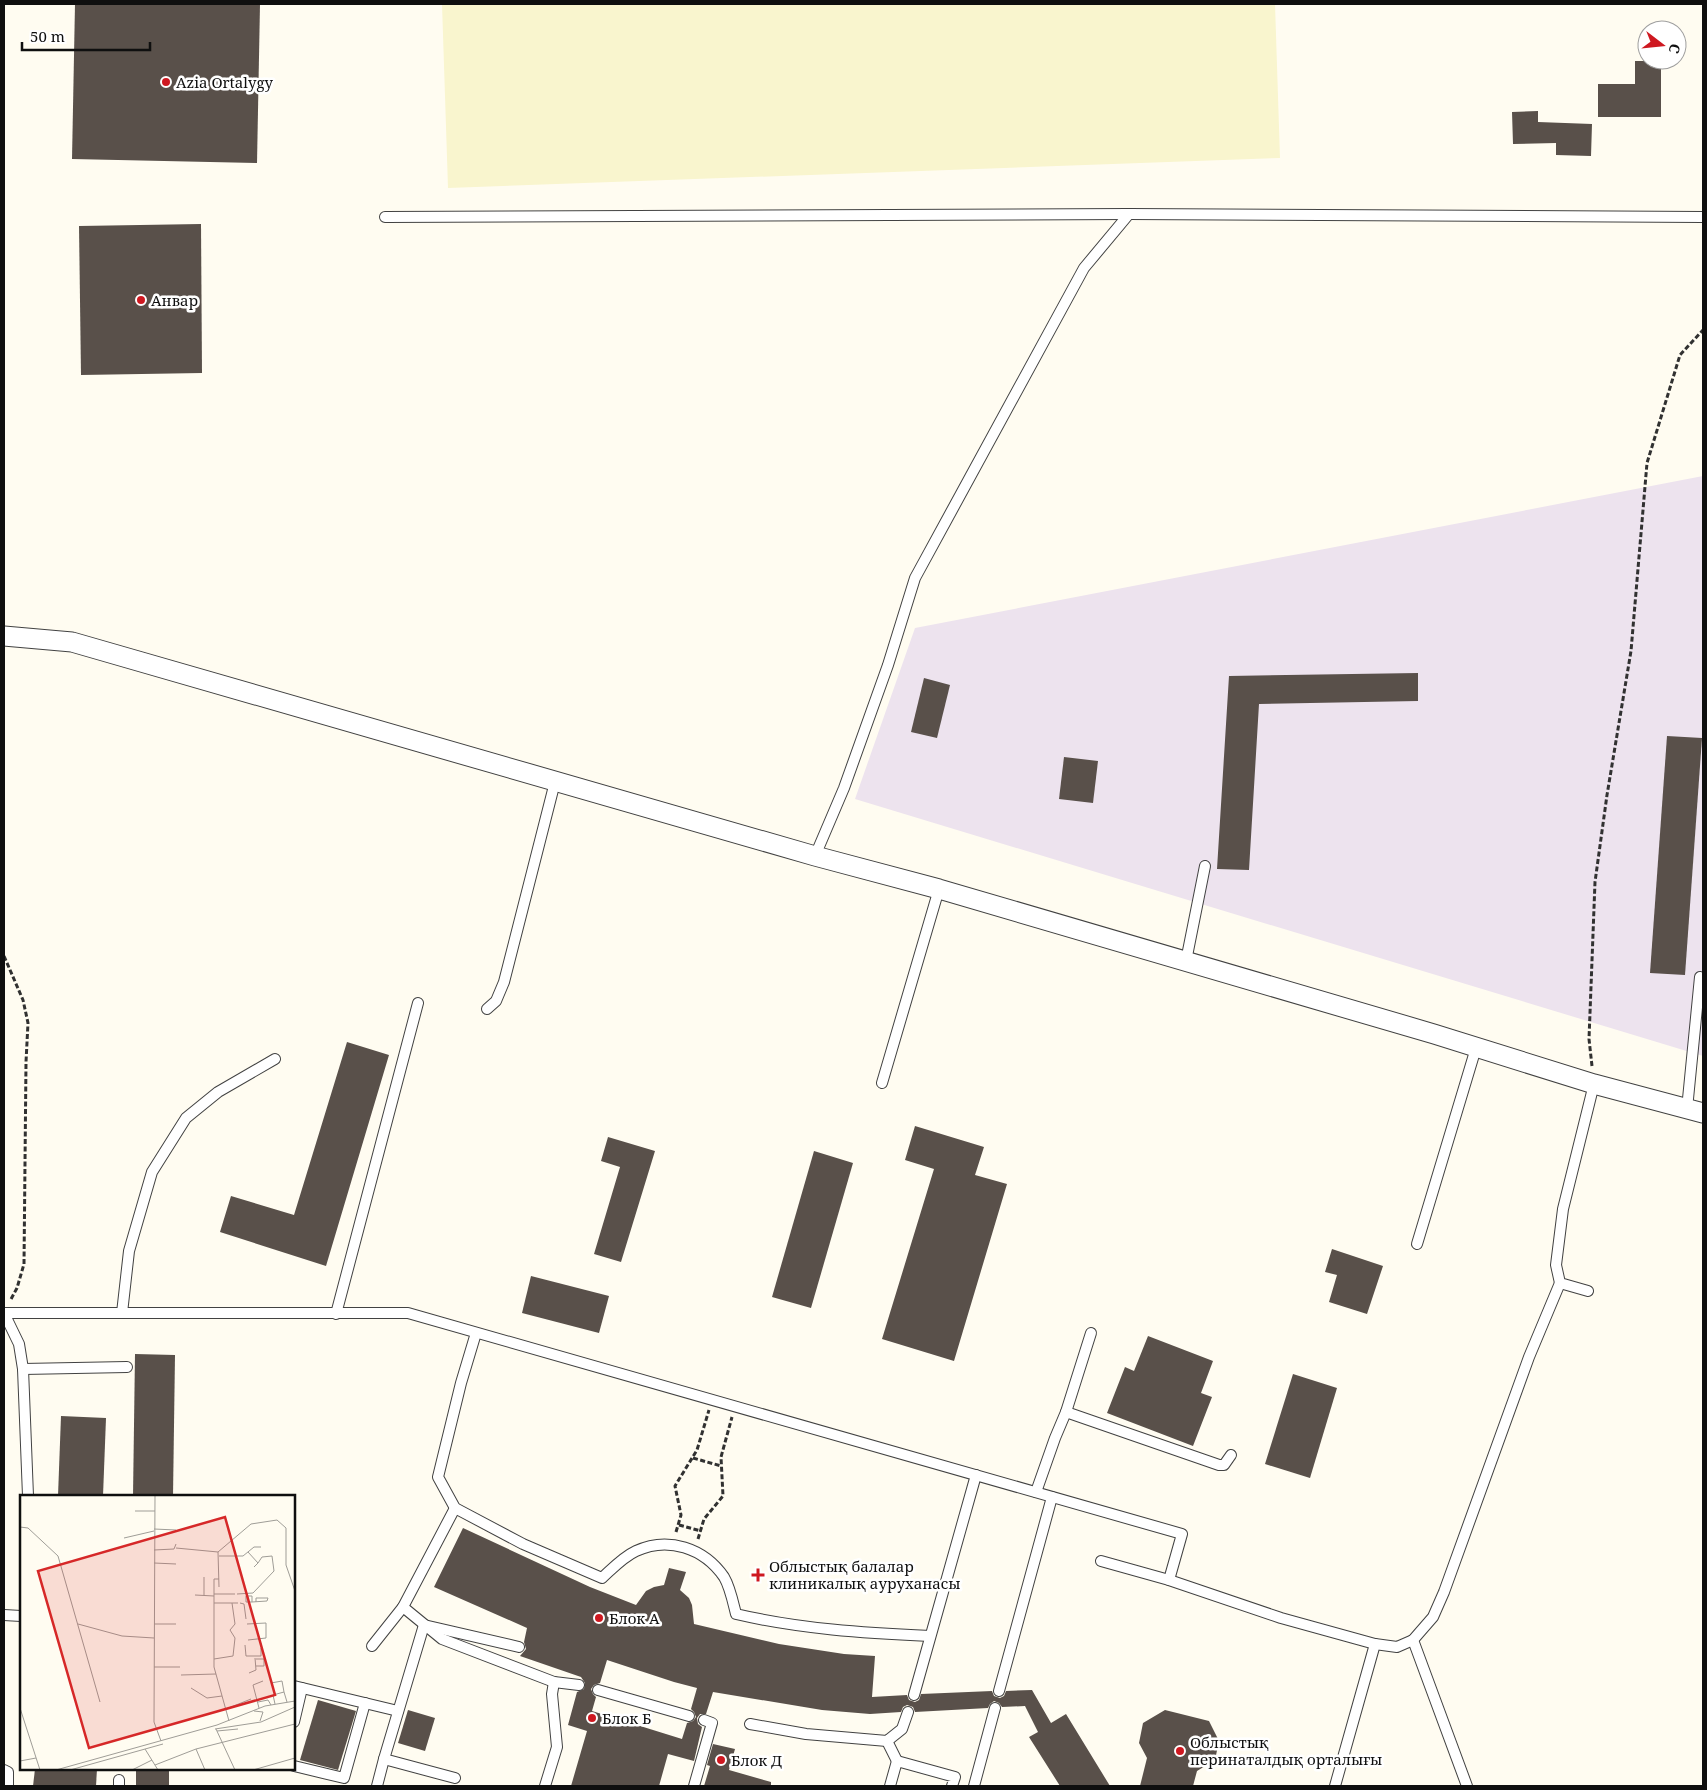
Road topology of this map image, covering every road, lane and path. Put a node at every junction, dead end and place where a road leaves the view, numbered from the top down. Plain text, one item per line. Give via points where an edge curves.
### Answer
1 (1129, 214) junction
2 (1703, 217) edge
3 (386, 218) dead end
4 (1703, 330) edge
5 (4, 636) edge
6 (555, 782) junction
7 (814, 856) junction
8 (1205, 866) dead end
9 (940, 889) junction
10 (4, 956) edge
11 (1186, 961) junction
12 (1700, 977) dead end
13 (418, 1003) dead end
14 (487, 1008) dead end
15 (1476, 1048) junction
16 (275, 1059) dead end
17 (882, 1083) dead end
18 (1594, 1084) junction
19 (1695, 1111) edge
20 (1417, 1244) dead end
21 (1560, 1283) junction
22 (1588, 1291) dead end
23 (4, 1313) edge
24 (122, 1313) junction
25 (336, 1314) junction
26 (476, 1333) junction
27 (1091, 1333) dead end
28 (127, 1367) dead end
29 (24, 1369) junction
30 (712, 1400) junction
31 (735, 1407) junction
32 (1066, 1412) junction
33 (1231, 1455) dead end
34 (693, 1458) junction
35 (721, 1466) junction
36 (976, 1475) junction
37 (1036, 1492) junction
38 (28, 1495) edge
39 (1052, 1497) junction
40 (455, 1508) junction
41 (679, 1525) junction
42 (700, 1531) junction
43 (673, 1545) junction
44 (694, 1551) junction
45 (1102, 1561) dead end
46 (1169, 1580) junction
47 (403, 1607) junction
48 (4, 1615) edge
49 (20, 1616) edge
50 (424, 1625) junction
51 (930, 1636) junction
52 (1413, 1640) junction
53 (1375, 1644) junction
54 (372, 1646) dead end
55 (519, 1647) dead end
56 (554, 1682) junction
57 (579, 1685) dead end
58 (298, 1687) edge
59 (598, 1690) dead end
60 (999, 1691) dead end
61 (914, 1695) dead end
62 (365, 1703) junction
63 (995, 1708) dead end
64 (398, 1711) junction
65 (908, 1712) dead end
66 (295, 1713) edge
67 (689, 1716) dead end
68 (704, 1720) dead end
69 (750, 1724) dead end
70 (888, 1741) junction
71 (384, 1759) junction
72 (897, 1761) junction
73 (295, 1766) edge
74 (4, 1770) edge
75 (454, 1778) dead end
76 (8, 1786) edge
77 (377, 1786) edge
78 (545, 1786) edge
79 (694, 1786) edge
80 (890, 1786) edge
81 (952, 1786) edge
82 (974, 1786) edge
83 (1335, 1786) edge
84 (1467, 1786) edge

1 - 2 lane
1 - 3 lane
1 - 7 lane via 1084,268 915,578 888,666 844,788
4 - 18 path via 1680,355 1647,463 1631,651 1595,882 1588,1039
5 - 6 street via 72,642
6 - 7 street
6 - 14 lane via 504,982 496,1000
7 - 9 street
8 - 11 lane
9 - 11 street
9 - 17 lane
10 - 23 path via 23,1000 28,1023 24,1264 17,1288
11 - 15 street
12 - 19 lane
13 - 25 lane
15 - 18 street
15 - 20 lane
16 - 24 lane via 218,1092 186,1118 152,1172 129,1251
18 - 19 street
18 - 21 lane via 1563,1209 1556,1265
21 - 22 lane
21 - 52 lane via 1529,1357 1444,1592 1432,1617
23 - 24 lane
23 - 29 lane via 19,1344
24 - 25 lane
25 - 26 lane via 408,1313
26 - 30 lane
26 - 40 lane via 438,1478
27 - 32 lane
28 - 29 lane
29 - 38 lane
30 - 31 lane
30 - 34 path
31 - 35 path
31 - 36 lane
32 - 33 lane via 1218,1465 1224,1464
32 - 37 lane
34 - 35 path
34 - 41 path via 675,1486 681,1515
35 - 42 path via 723,1496 704,1519
36 - 37 lane
36 - 51 lane
37 - 39 lane
39 - 46 lane via 1182,1534
39 - 60 lane
40 - 43 lane via 523,1544 602,1578 634,1552 652,1545
40 - 47 lane
41 - 42 path
41 - 43 path
42 - 44 path
43 - 44 lane
44 - 51 lane via 711,1562 725,1578 736,1614 802,1627
45 - 46 lane
46 - 53 lane via 1281,1618
47 - 50 lane
47 - 54 lane
48 - 49 lane
50 - 55 lane
50 - 56 lane via 442,1639
50 - 64 lane
51 - 61 lane
52 - 53 lane via 1397,1647
52 - 84 lane
53 - 83 lane
56 - 57 lane
56 - 78 lane via 552,1694 557,1747
58 - 62 lane
58 - 66 lane
59 - 67 lane
62 - 64 lane
62 - 73 lane via 344,1778
63 - 82 lane
64 - 71 lane
65 - 70 lane via 902,1729
68 - 79 lane via 712,1723
69 - 70 lane via 806,1734
70 - 72 lane
71 - 75 lane
71 - 77 lane
72 - 80 lane
72 - 81 lane via 955,1777
74 - 76 lane via 8,1772

